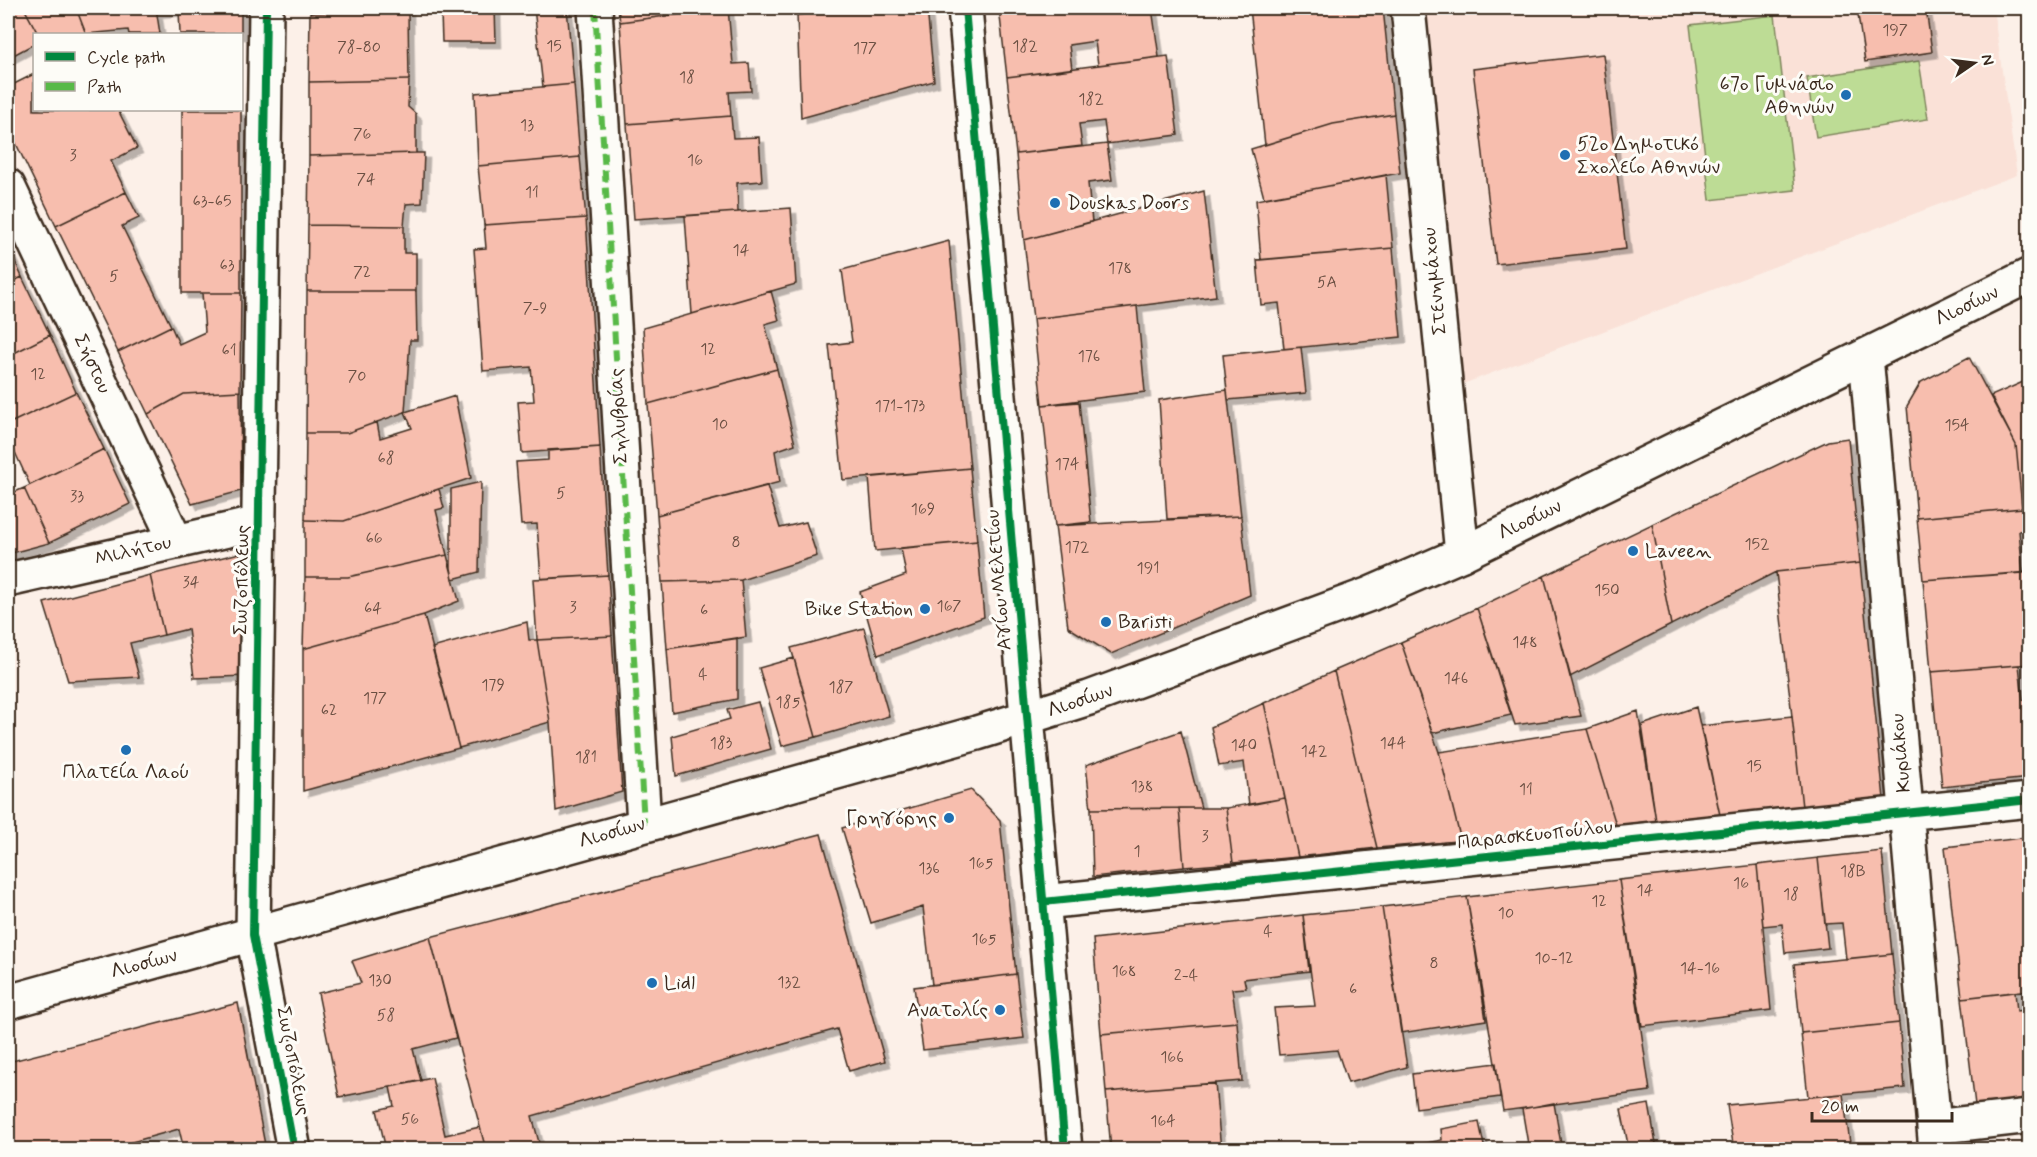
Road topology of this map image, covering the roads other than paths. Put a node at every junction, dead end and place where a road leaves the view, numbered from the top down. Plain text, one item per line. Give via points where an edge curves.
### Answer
1 (266, 8) edge
2 (595, 8) edge
3 (965, 8) edge
4 (1408, 8) edge
5 (8, 186) edge
6 (2030, 275) edge
7 (1866, 356) junction
8 (259, 523) junction
9 (176, 542) junction
10 (1462, 554) junction
11 (8, 580) edge
12 (1027, 718) junction
13 (2030, 800) edge
14 (1906, 813) junction
15 (644, 824) junction
16 (1043, 902) junction
17 (253, 935) junction
18 (8, 1002) edge
19 (2030, 1116) edge
20 (1935, 1138) edge
21 (294, 1149) edge
22 (1065, 1149) edge

1 - 8 street, Σωζοπόλεως
2 - 15 street, Σηλυβρίας
3 - 12 street, Αγίου Μελετίου
4 - 10 street, Στενημάχου
5 - 9 street, Σήστου
6 - 7 street, Λιοσίων
7 - 10 street, Λιοσίων
7 - 14 street, Κυριάκου
8 - 9 street, Μιλήτου
8 - 17 street, Σωζοπόλεως
9 - 11 street, Μιλήτου
10 - 12 street, Λιοσίων via 1370,594
12 - 15 street, Λιοσίων
12 - 16 street, Αγίου Μελετίου
13 - 14 street, Παρασκευοπούλου
14 - 16 street, Παρασκευοπούλου
14 - 20 street, Κυριάκου
15 - 17 street, Λιοσίων
16 - 22 street, Αγίου Μελετίου
17 - 18 street, Λιοσίων
17 - 21 street, Σωζοπόλεως
19 - 20 street

